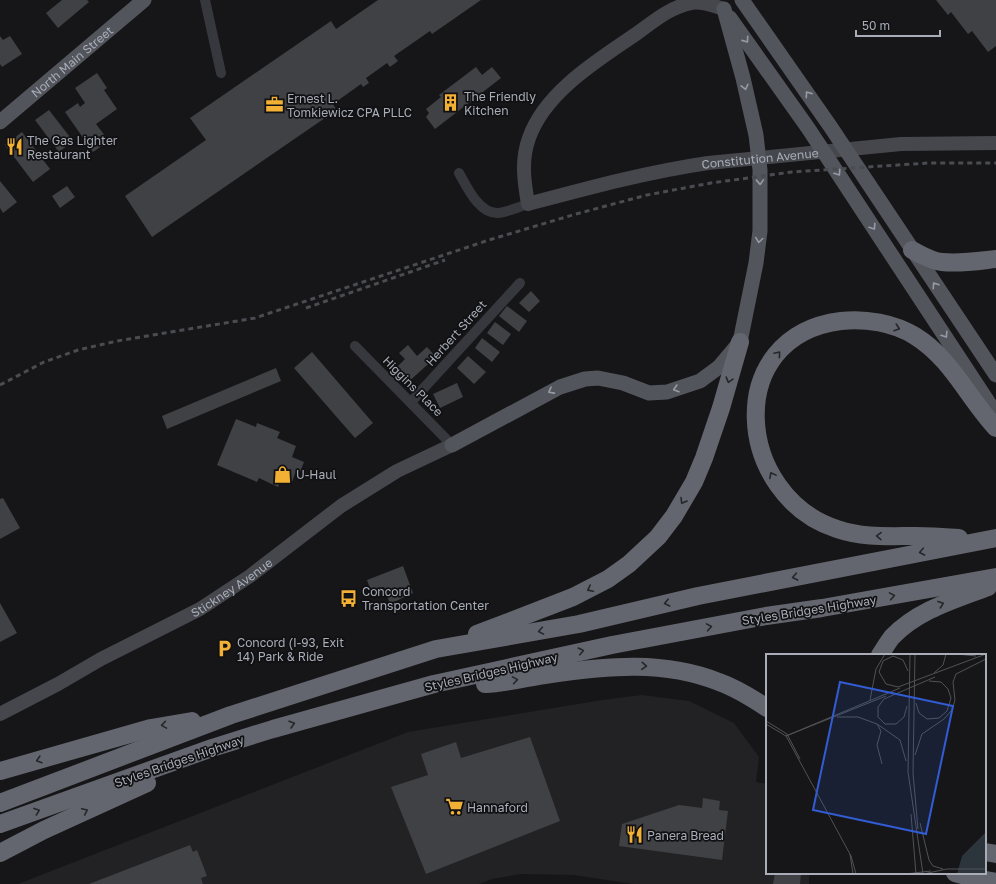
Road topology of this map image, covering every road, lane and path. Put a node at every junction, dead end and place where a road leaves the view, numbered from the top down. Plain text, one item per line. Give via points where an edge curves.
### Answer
1 (205, 0) edge
2 (743, 0) edge
3 (135, 3) edge
4 (676, 4) edge
5 (721, 4) edge
6 (221, 73) dead end
7 (0, 122) edge
8 (996, 143) edge
9 (459, 173) dead end
10 (528, 204) junction
11 (912, 250) junction
12 (996, 259) edge
13 (520, 282) dead end
14 (740, 342) junction
15 (355, 346) dead end
16 (996, 375) edge
17 (411, 402) junction
18 (996, 414) edge
19 (996, 428) edge
20 (452, 445) junction
21 (992, 539) edge
22 (996, 577) edge
23 (996, 584) edge
24 (436, 649) junction
25 (881, 654) edge
26 (434, 684) junction
27 (766, 707) edge
28 (0, 714) edge
29 (231, 715) junction
30 (273, 729) junction
31 (0, 771) edge
32 (0, 802) edge
33 (0, 824) edge
34 (986, 852) edge
35 (0, 853) edge
36 (996, 854) edge
37 (958, 874) edge
38 (996, 882) edge

1 - 6 street
11 -> 2 main road
3 - 7 main road, North Main Street via 93,45
4 - 5 street
4 - 10 street via 590,66 557,95 535,123 525,153 523,179
5 -> 14 main road via 743,78 756,135 760,170 760,231
5 -> 18 main road via 808,128
8 - 10 street, Constitution Avenue via 901,144 708,163 614,180
9 - 10 street via 472,195 488,211 496,213
11 - 12 highway via 941,262
16 -> 11 main road
13 - 17 street, Herbert Street
14 -> 20 main road via 719,367 700,381 667,392 649,393 598,378 585,379 560,387
14 -> 24 highway via 721,408 694,482 658,537 629,564 608,579 573,597
15 - 17 street, Higgins Place
17 - 20 street, Higgins Place
21 -> 19 highway via 864,536 836,529 815,520 790,499 776,482 766,463 757,436 756,400 763,375 770,363 796,336 820,325 834,322 871,321 916,336 939,354
20 - 28 street, Stickney Avenue via 397,472 341,506 256,571 200,609
21 -> 24 highway, Styles Bridges Highway via 698,596 579,624
26 -> 22 highway, Styles Bridges Highway via 612,644
25 -> 23 highway via 892,638 911,620 934,607
24 - 29 highway, Styles Bridges Highway
26 -> 27 highway via 490,683 610,667 656,667 679,670 719,682
30 -> 26 highway, Styles Bridges Highway
29 -> 31 highway via 151,728
29 - 32 highway, Styles Bridges Highway
33 -> 30 highway, Styles Bridges Highway via 212,748
35 -> 30 highway via 120,795
34 - 36 highway
37 - 38 highway

